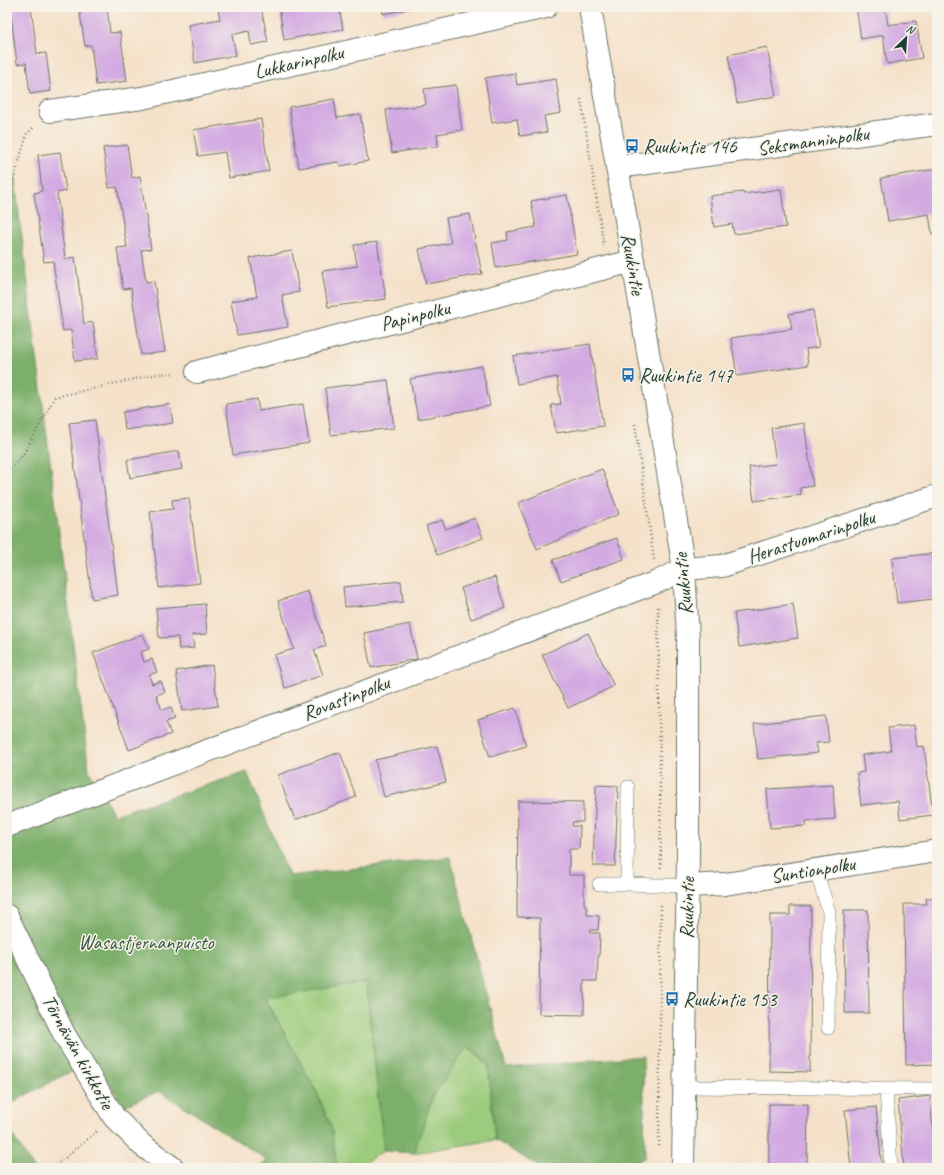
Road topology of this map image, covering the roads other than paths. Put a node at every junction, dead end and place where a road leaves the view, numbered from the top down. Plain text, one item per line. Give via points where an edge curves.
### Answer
1 (546, 7) edge
2 (590, 7) edge
3 (50, 111) road end
4 (937, 124) edge
5 (617, 167) junction
6 (633, 261) junction
7 (197, 372) road end
8 (937, 496) edge
9 (684, 569) junction
10 (628, 787) dead end
11 (7, 826) edge
12 (937, 851) edge
13 (816, 870) junction
14 (599, 884) dead end
15 (627, 884) junction
16 (688, 886) junction
17 (7, 916) edge
18 (828, 1028) dead end
19 (684, 1087) junction
20 (886, 1089) junction
21 (937, 1090) edge
22 (174, 1168) edge
23 (683, 1168) edge
24 (891, 1168) edge

1 - 3 street, Lukkarinpolku via 142,98
2 - 5 street, Ruukintie
4 - 5 street, Seksmanninpolku
5 - 6 street, Ruukintie
6 - 7 street, Papinpolku
6 - 9 street, Ruukintie
8 - 9 street, Herastuomarinpolku via 722,566
9 - 11 street, Rovastinpolku via 657,582
9 - 16 street, Ruukintie via 688,638
10 - 15 lane
12 - 13 street, Suntionpolku
13 - 16 street, Suntionpolku via 725,884
13 - 18 lane via 829,912
14 - 15 lane
15 - 16 lane
16 - 19 street, Ruukintie
17 - 22 street, Törnävän kirkkotie via 64,1034 114,1117 142,1145
19 - 20 lane
19 - 23 street, Ruukintie
20 - 21 lane
20 - 24 lane

